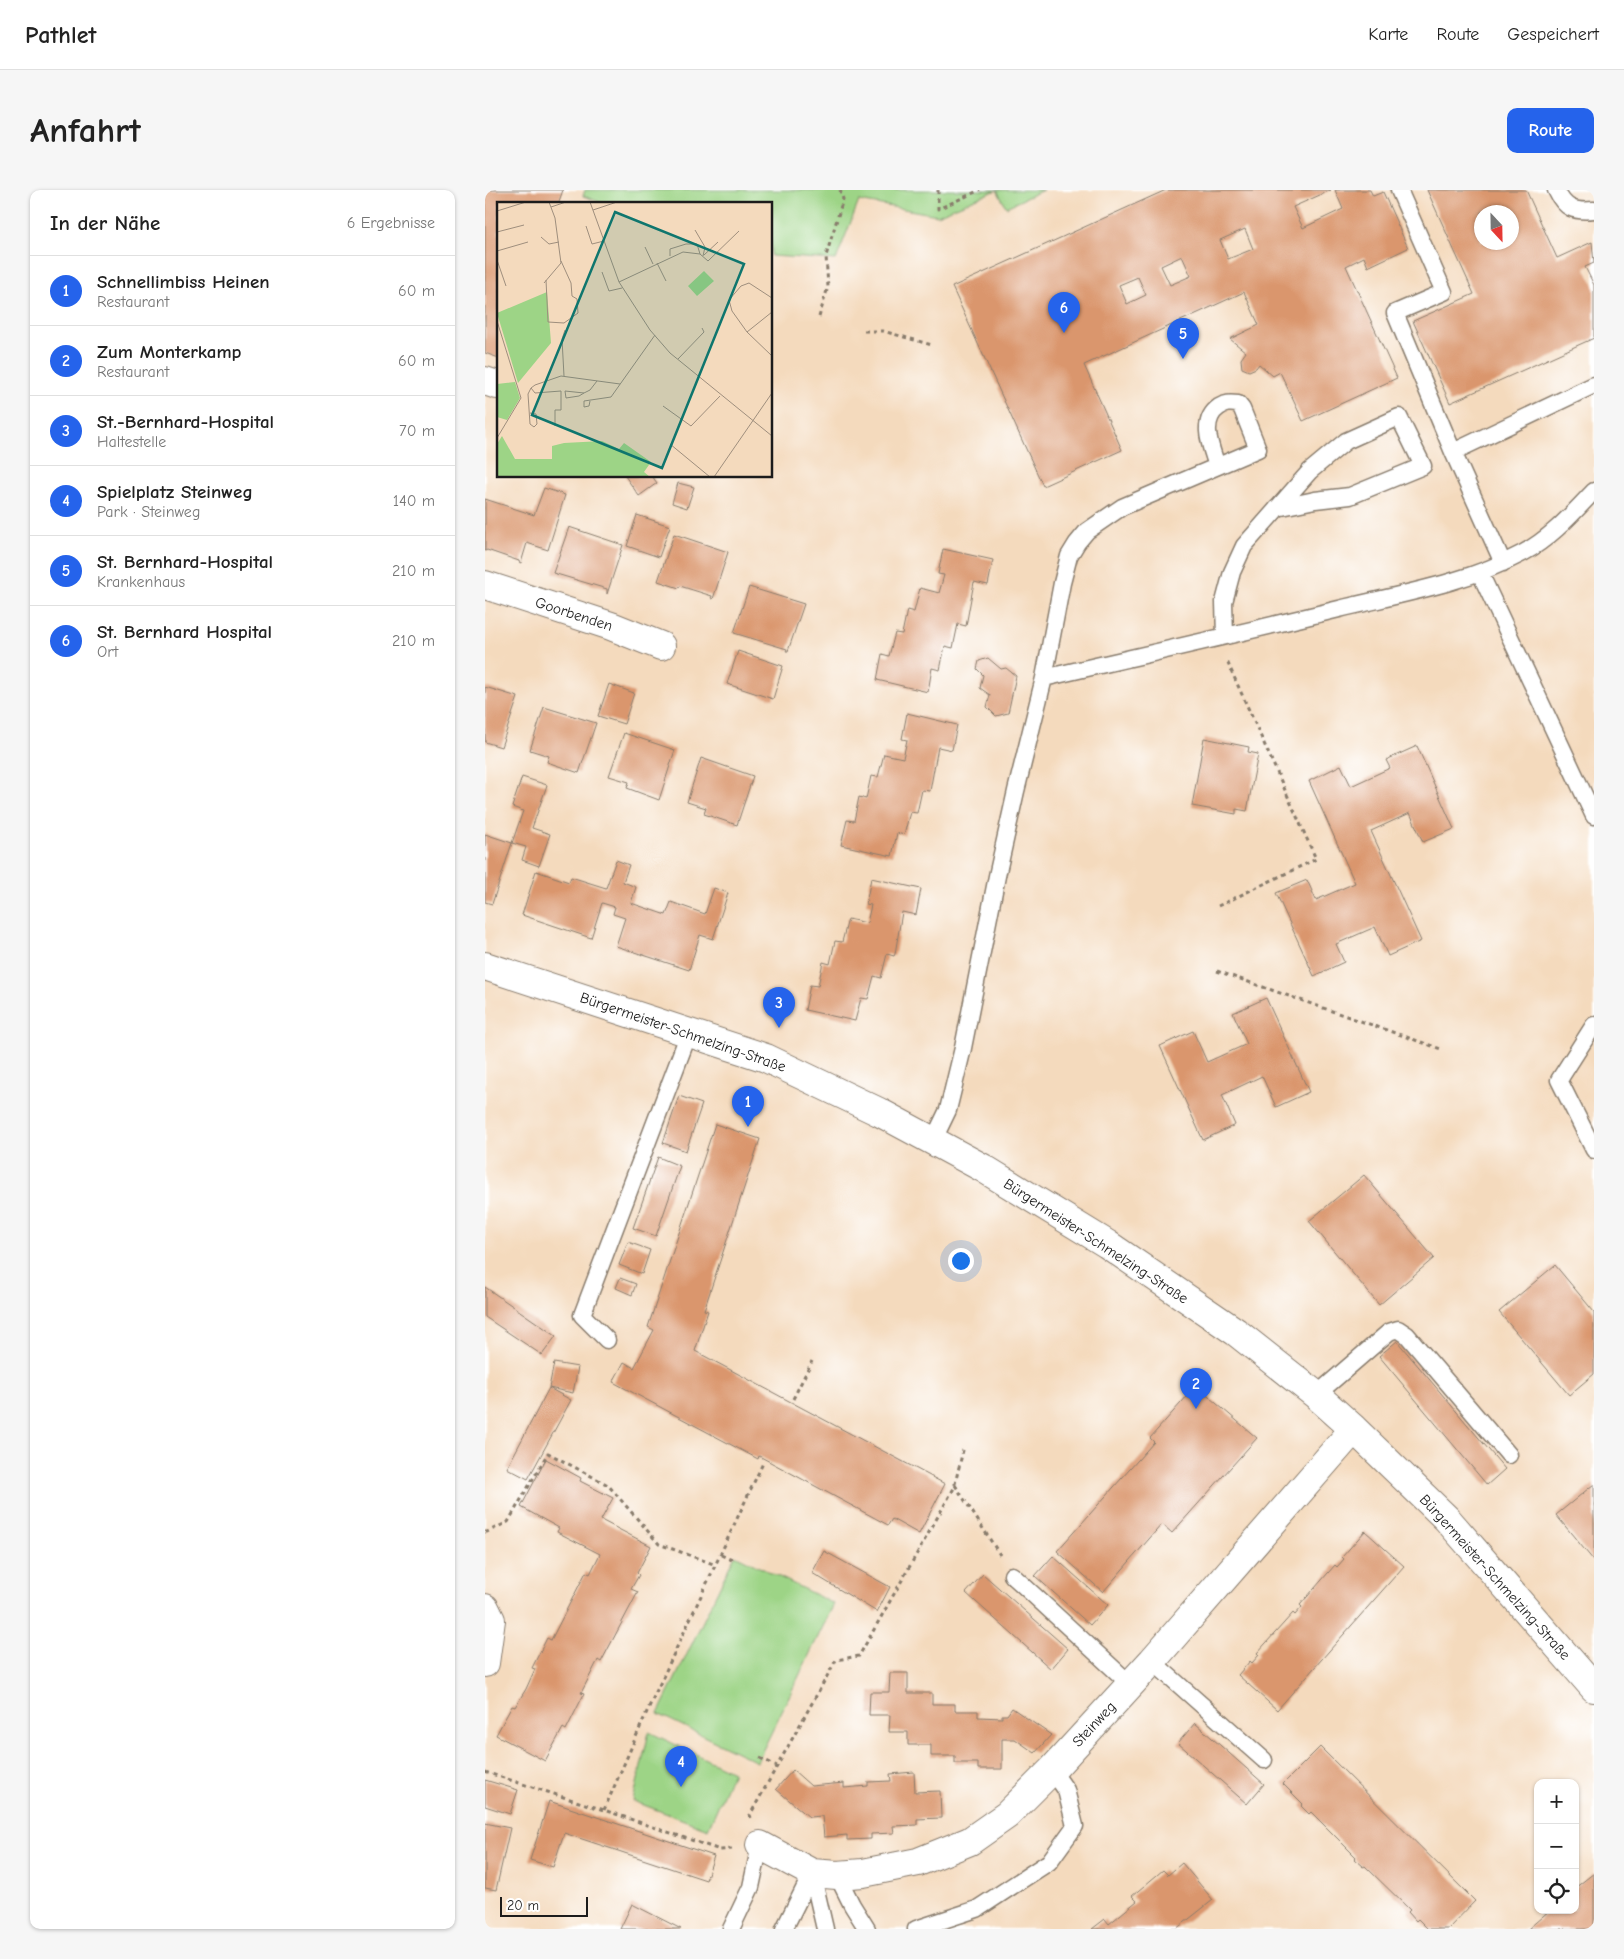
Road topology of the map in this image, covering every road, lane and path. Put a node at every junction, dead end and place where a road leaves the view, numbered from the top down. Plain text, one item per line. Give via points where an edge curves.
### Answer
1 (840, 190) edge
2 (937, 190) edge
3 (980, 190) edge
4 (1399, 190) edge
5 (1556, 190) edge
6 (1594, 210) edge
7 (819, 317) dead end
8 (864, 331) dead end
9 (932, 345) dead end
10 (1594, 384) edge
11 (1453, 452) junction
12 (1217, 466) dead end
13 (1594, 491) edge
14 (1277, 508) junction
15 (1503, 564) junction
16 (1480, 573) junction
17 (485, 585) edge
18 (1221, 637) junction
19 (661, 646) dead end
20 (1044, 678) junction
21 (1594, 816) edge
22 (1218, 906) dead end
23 (485, 966) edge
24 (1217, 972) dead end
25 (1594, 1025) edge
26 (689, 1033) junction
27 (1441, 1049) dead end
28 (933, 1141) junction
29 (1594, 1150) edge
30 (607, 1340) dead end
31 (812, 1361) dead end
32 (1316, 1395) junction
33 (793, 1399) dead end
34 (1354, 1429) junction
35 (964, 1446) dead end
36 (1509, 1455) dead end
37 (763, 1463) dead end
38 (955, 1485) junction
39 (485, 1532) edge
40 (721, 1555) junction
41 (732, 1560) dead end
42 (716, 1565) junction
43 (1012, 1575) joint
44 (485, 1608) edge
45 (1152, 1661) junction
46 (485, 1663) edge
47 (1592, 1681) edge
48 (1130, 1684) junction
49 (760, 1758) dead end
50 (1264, 1760) dead end
51 (777, 1766) junction
52 (1052, 1770) junction
53 (485, 1772) edge
54 (604, 1810) junction
55 (759, 1844) junction
56 (825, 1874) junction
57 (731, 1929) edge
58 (784, 1929) edge
59 (825, 1929) edge
60 (867, 1929) edge
61 (916, 1929) edge

1 - 7 path via 843,199 826,256 828,287
2 - 3 path via 938,209
4 - 11 lane via 1444,292 1395,313
5 - 6 lane via 1568,208
8 - 9 path via 883,331
10 - 11 lane
11 - 15 lane
12 - 20 lane via 1122,507 1087,531 1077,543 1069,556 1062,583
13 - 15 lane via 1547,538
14 - 14 lane via 1310,470 1346,441 1399,417 1423,466 1350,496
14 - 18 lane via 1244,546 1232,572 1224,602
15 - 16 lane
16 - 18 lane
16 - 21 lane
17 - 19 street, Goorbenden via 611,626
18 - 20 lane
18 - 22 path via 1316,859
20 - 28 lane via 1001,857 959,1066 948,1110
23 - 26 street, Bürgermeister-Schmelzing-Straße
24 - 27 path
25 - 29 lane via 1559,1080
26 - 28 street, Bürgermeister-Schmelzing-Straße via 766,1058
26 - 30 lane via 582,1315
28 - 32 street, Bürgermeister-Schmelzing-Straße via 1107,1244 1236,1332
31 - 33 path
32 - 34 street, Bürgermeister-Schmelzing-Straße
32 - 36 lane via 1389,1332 1398,1329 1407,1335
34 - 45 street, Steinweg
34 - 47 street, Bürgermeister-Schmelzing-Straße via 1447,1519
35 - 38 path
37 - 40 path
38 - 43 path
38 - 51 path via 859,1656 835,1660
39 - 42 path via 508,1522 548,1453 608,1485 659,1544
40 - 41 path
40 - 42 path
42 - 54 path
43 - 48 lane
44 - 46 street via 491,1620
45 - 48 street, Steinweg
45 - 50 lane
48 - 52 street, Steinweg
49 - 51 path
51 - 55 path via 750,1815
52 - 56 street, Steinweg via 1007,1815 970,1841 918,1862 863,1873
52 - 61 lane via 1066,1790 1075,1826 1049,1862 977,1909
53 - 54 path
54 - 55 path via 720,1850
55 - 56 street
55 - 57 lane via 751,1887
56 - 58 lane
56 - 59 lane
56 - 60 lane via 852,1905

